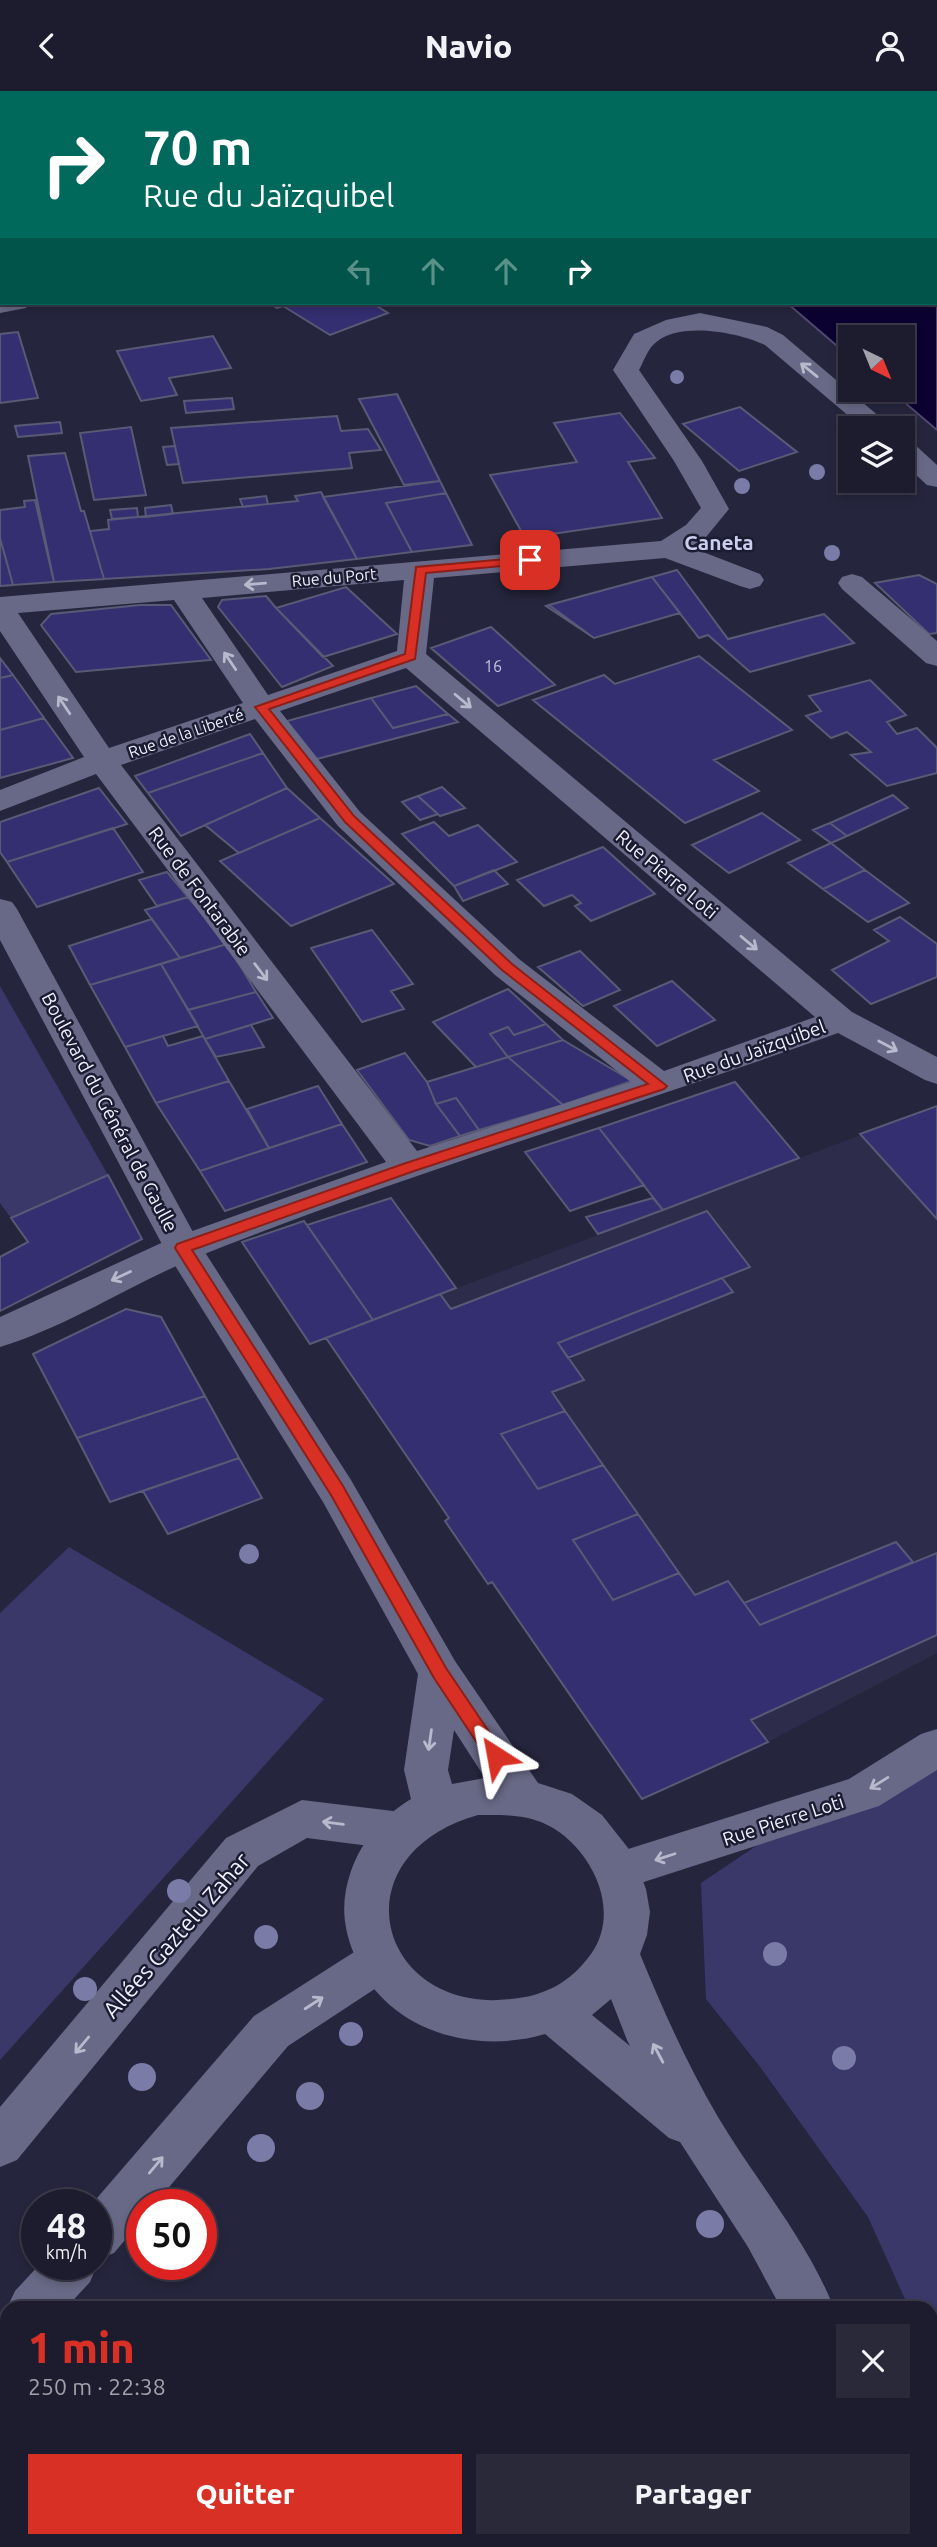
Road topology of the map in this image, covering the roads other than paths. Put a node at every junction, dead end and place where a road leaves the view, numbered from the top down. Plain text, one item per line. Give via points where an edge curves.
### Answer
1 (865, 416) edge
2 (915, 460) edge
3 (937, 479) edge
4 (668, 549) junction
5 (420, 570) junction
6 (750, 580) dead end
7 (852, 583) dead end
8 (182, 590) junction
9 (0, 607) edge
10 (411, 656) junction
11 (937, 657) edge
12 (261, 707) junction
13 (102, 761) junction
14 (0, 801) edge
15 (0, 909) edge
16 (840, 1020) junction
17 (937, 1072) edge
18 (659, 1086) junction
19 (409, 1167) junction
20 (183, 1248) junction
21 (0, 1333) edge
22 (440, 1673) junction
23 (937, 1747) edge
24 (523, 1798) junction
25 (419, 1819) junction
26 (619, 1871) junction
27 (617, 1955) junction
28 (379, 1961) junction
29 (553, 2012) junction
30 (702, 2135) junction
31 (0, 2144) edge
32 (112, 2217) edge
33 (58, 2280) edge
34 (39, 2301) edge
35 (804, 2301) edge

1 -> 4 street, Rue du Port via 774,340 758,332 700,321 643,338 626,370 715,509 696,531
2 - 3 street
4 - 5 street, Rue du Port
4 - 6 street, Rue du Port
5 -> 8 street, Rue du Port
5 - 10 street
7 - 11 street
8 - 9 street, Rue du Port
12 -> 8 street
13 -> 9 street, Rue de Fontarabie
10 - 12 street, Rue de la Liberté
10 -> 16 street, Rue Pierre Loti
12 - 13 street, Rue de la Liberté
12 - 18 street via 349,819 507,967
13 - 14 street, Rue de la Liberté
13 -> 19 street, Rue de Fontarabie
15 - 20 street, Boulevard du Général de Gaulle
16 -> 17 street, Rue Pierre Loti
16 - 18 street, Rue du Jaïzquibel
18 - 19 street, Rue du Jaïzquibel
19 - 20 street, Rue du Jaïzquibel
20 -> 21 street, Rue du Jaïzquibel
20 - 22 street, Boulevard du Général de Gaulle via 337,1491
22 - 24 street, Boulevard du Général de Gaulle
22 -> 25 street
23 -> 26 street, Rue Pierre Loti via 863,1793
24 - 25 street via 478,1797
24 - 26 street via 564,1812 597,1837
25 - 28 street via 377,1859 365,1892 366,1928
25 -> 31 street, Allées Gaztelu Zahar via 302,1819 242,1852
26 - 27 street via 628,1898 627,1928
27 - 29 street via 580,1998
30 -> 27 street via 651,2040
28 - 29 street via 402,1989 433,2009 470,2021 512,2022
32 -> 28 street via 271,2031
29 - 30 street
30 - 35 street via 766,2231
33 - 34 street

